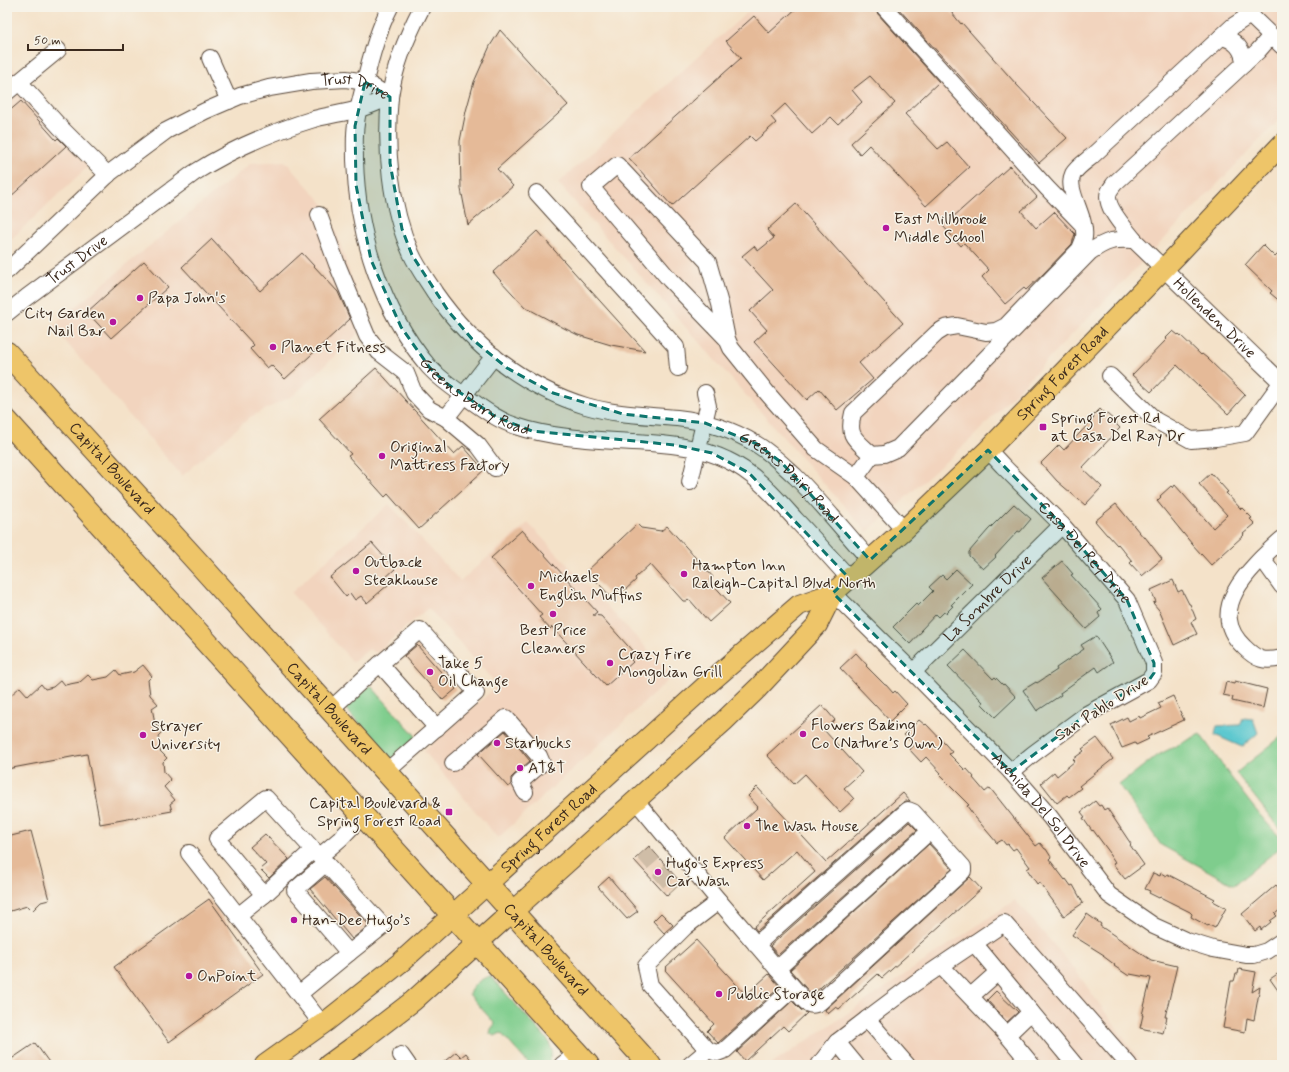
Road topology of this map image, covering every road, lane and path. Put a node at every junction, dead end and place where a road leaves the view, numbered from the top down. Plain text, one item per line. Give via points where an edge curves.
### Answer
1 (390, 7) edge
2 (422, 7) edge
3 (884, 7) edge
4 (1247, 11) edge
5 (1221, 37) junction
6 (1277, 41) edge
7 (58, 50) dead end
8 (210, 58) dead end
9 (1244, 64) junction
10 (365, 82) junction
11 (13, 87) edge
12 (390, 97) junction
13 (229, 101) junction
14 (359, 109) junction
15 (1282, 144) edge
16 (108, 175) junction
17 (1070, 185) junction
18 (1047, 188) junction
19 (537, 192) dead end
20 (319, 215) dead end
21 (1084, 227) junction
22 (1134, 240) junction
23 (1164, 268) junction
24 (7, 272) edge
25 (7, 314) edge
26 (728, 339) junction
27 (7, 353) edge
28 (494, 356) junction
29 (678, 368) dead end
30 (1110, 376) dead end
31 (1282, 383) edge
32 (705, 393) dead end
33 (463, 395) junction
34 (446, 418) junction
35 (7, 421) edge
36 (705, 423) junction
37 (698, 450) junction
38 (988, 450) junction
39 (872, 455) junction
40 (495, 468) dead end
41 (856, 477) junction
42 (690, 482) dead end
43 (1062, 525) junction
44 (904, 530) junction
45 (1282, 539) edge
46 (1262, 558) junction
47 (870, 560) junction
48 (850, 578) junction
49 (1282, 586) edge
50 (833, 594) junction
51 (1282, 658) edge
52 (380, 664) junction
53 (914, 672) junction
54 (1154, 673) joint
55 (330, 710) junction
56 (437, 728) junction
57 (453, 763) dead end
58 (386, 772) junction
59 (1011, 772) junction
60 (525, 792) dead end
61 (636, 801) junction
62 (363, 815) junction
63 (930, 831) junction
64 (189, 853) dead end
65 (320, 857) junction
66 (487, 884) junction
67 (264, 895) junction
68 (719, 901) junction
69 (512, 912) junction
70 (453, 915) junction
71 (238, 916) junction
72 (1282, 941) edge
73 (478, 942) junction
74 (974, 943) junction
75 (756, 945) junction
76 (349, 953) junction
77 (941, 966) junction
78 (777, 969) junction
79 (998, 972) junction
80 (793, 988) junction
81 (299, 994) junction
82 (971, 996) junction
83 (1031, 1012) junction
84 (867, 1019) junction
85 (322, 1024) junction
86 (1007, 1035) junction
87 (837, 1042) junction
88 (708, 1050) junction
89 (576, 1061) edge
90 (265, 1065) edge
91 (328, 1065) edge
92 (650, 1065) edge
93 (690, 1065) edge
94 (819, 1065) edge
95 (856, 1065) edge
96 (907, 1065) edge
97 (1032, 1065) edge
98 (1075, 1065) edge
99 (1129, 1065) edge

1 - 10 street, Greens Dairy Road via 369,62
2 - 12 street, Greens Dairy Road via 402,54
3 - 18 street
4 - 5 street
4 - 6 street
5 - 9 street via 1237,44
5 - 17 street via 1079,166
6 - 9 street via 1261,49
7 - 11 street
8 - 13 street
9 - 22 street, Hollenden Drive via 1114,184 1109,192 1108,201 1112,211
10 - 12 street, Trust Drive
10 - 13 street, Trust Drive via 346,79 311,81 269,88
10 - 14 street, Greens Dairy Road
11 - 16 street via 60,127
12 - 14 street, Trust Drive
12 - 28 street, Greens Dairy Road via 388,138 394,194 402,229 412,255 449,312 472,339
13 - 16 street, Trust Drive via 166,131
14 - 25 street, Trust Drive via 292,126 220,157 194,173
14 - 33 street, Greens Dairy Road via 355,126 356,185 361,220 372,260 401,327 430,368
15 - 23 main road, Spring Forest Road
16 - 24 street, Trust Drive
17 - 18 street
17 - 21 street
18 - 21 street
19 - 29 street via 676,347
20 - 34 street via 367,336 379,352 406,372 414,393 429,409
21 - 39 street via 1080,249 1006,326 986,332 957,326 945,328 931,338 853,413 850,425 852,436
22 - 23 street, Hollenden Drive
22 - 39 street via 1113,240 1101,244 1090,252 898,448 884,454
23 - 31 street, Hollenden Drive
23 - 38 main road, Spring Forest Road
26 - 26 street via 708,262 617,165 591,187 670,280
26 - 41 street via 731,348 816,449
27 - 55 highway, Capital Boulevard
28 - 33 street
28 - 36 street, Greens Dairy Road via 508,368 546,390 586,406 623,414 678,418
30 - 31 street via 1155,420 1191,440 1245,433
32 - 36 street via 708,406
33 - 34 street
33 - 37 street, Greens Dairy Road via 496,417 532,431 675,445
34 - 40 street via 478,445
35 - 62 highway
36 - 37 street
36 - 47 street, Greens Dairy Road via 757,444 782,463
37 - 42 street
37 - 48 street, Greens Dairy Road via 729,460 767,488
38 - 43 street, Casa Del Rey Drive
38 - 44 main road, Spring Forest Road
39 - 41 street
41 - 44 street
43 - 53 street, La Sombre Drive
43 - 54 street, Casa Del Rey Drive via 1127,600 1154,663
44 - 47 main road, Spring Forest Road
45 - 46 street
46 - 49 street
46 - 51 street via 1234,593 1228,618 1240,644 1252,656 1261,660
47 - 48 main road, Spring Forest Road
48 - 50 main road, Spring Forest Road
50 - 53 street, Avenida Del Sol Drive
50 - 61 main road, Spring Forest Road via 817,625 776,669 724,721
50 - 66 main road, Spring Forest Road via 799,606 709,683
52 - 55 street
52 - 56 street
52 - 56 street via 420,630 470,685 476,693
53 - 59 street, Avenida Del Sol Drive
54 - 59 street, San Pablo Drive via 1149,680 1087,714
55 - 58 highway, Capital Boulevard
56 - 58 street
57 - 60 street via 506,718 539,756 542,763 520,782
58 - 66 highway, Capital Boulevard
59 - 72 street, Avenida Del Sol Drive via 1050,817 1109,895 1154,926 1201,946 1246,955 1260,954
61 - 68 street
61 - 69 main road, Spring Forest Road
62 - 65 street
62 - 70 highway
63 - 75 street via 913,812 908,810
63 - 78 street
63 - 80 street via 963,867 963,871 820,1002 814,1006 810,1005
64 - 71 street
65 - 67 street
65 - 67 street via 266,798 217,839
65 - 76 street via 295,890
65 - 76 street via 383,926
66 - 69 highway, Capital Boulevard
66 - 70 main road, Spring Forest Road
67 - 71 street
68 - 75 street
68 - 88 street via 685,927 646,966 650,985
69 - 73 main road, Spring Forest Road
69 - 92 highway, Capital Boulevard
70 - 73 highway
70 - 85 main road, Spring Forest Road via 365,992
71 - 81 street
73 - 89 highway
73 - 91 main road, Spring Forest Road via 394,1016
74 - 77 street
74 - 79 street
74 - 99 street via 1004,922
75 - 78 street
76 - 81 street
77 - 82 street
77 - 84 street
78 - 80 street
79 - 82 street
79 - 83 street
80 - 88 street via 725,1050 717,1053
81 - 85 street
82 - 86 street
83 - 86 street
83 - 98 street
84 - 87 street
84 - 96 street
85 - 90 main road, Spring Forest Road
86 - 97 street
87 - 94 street
87 - 95 street
88 - 93 street

